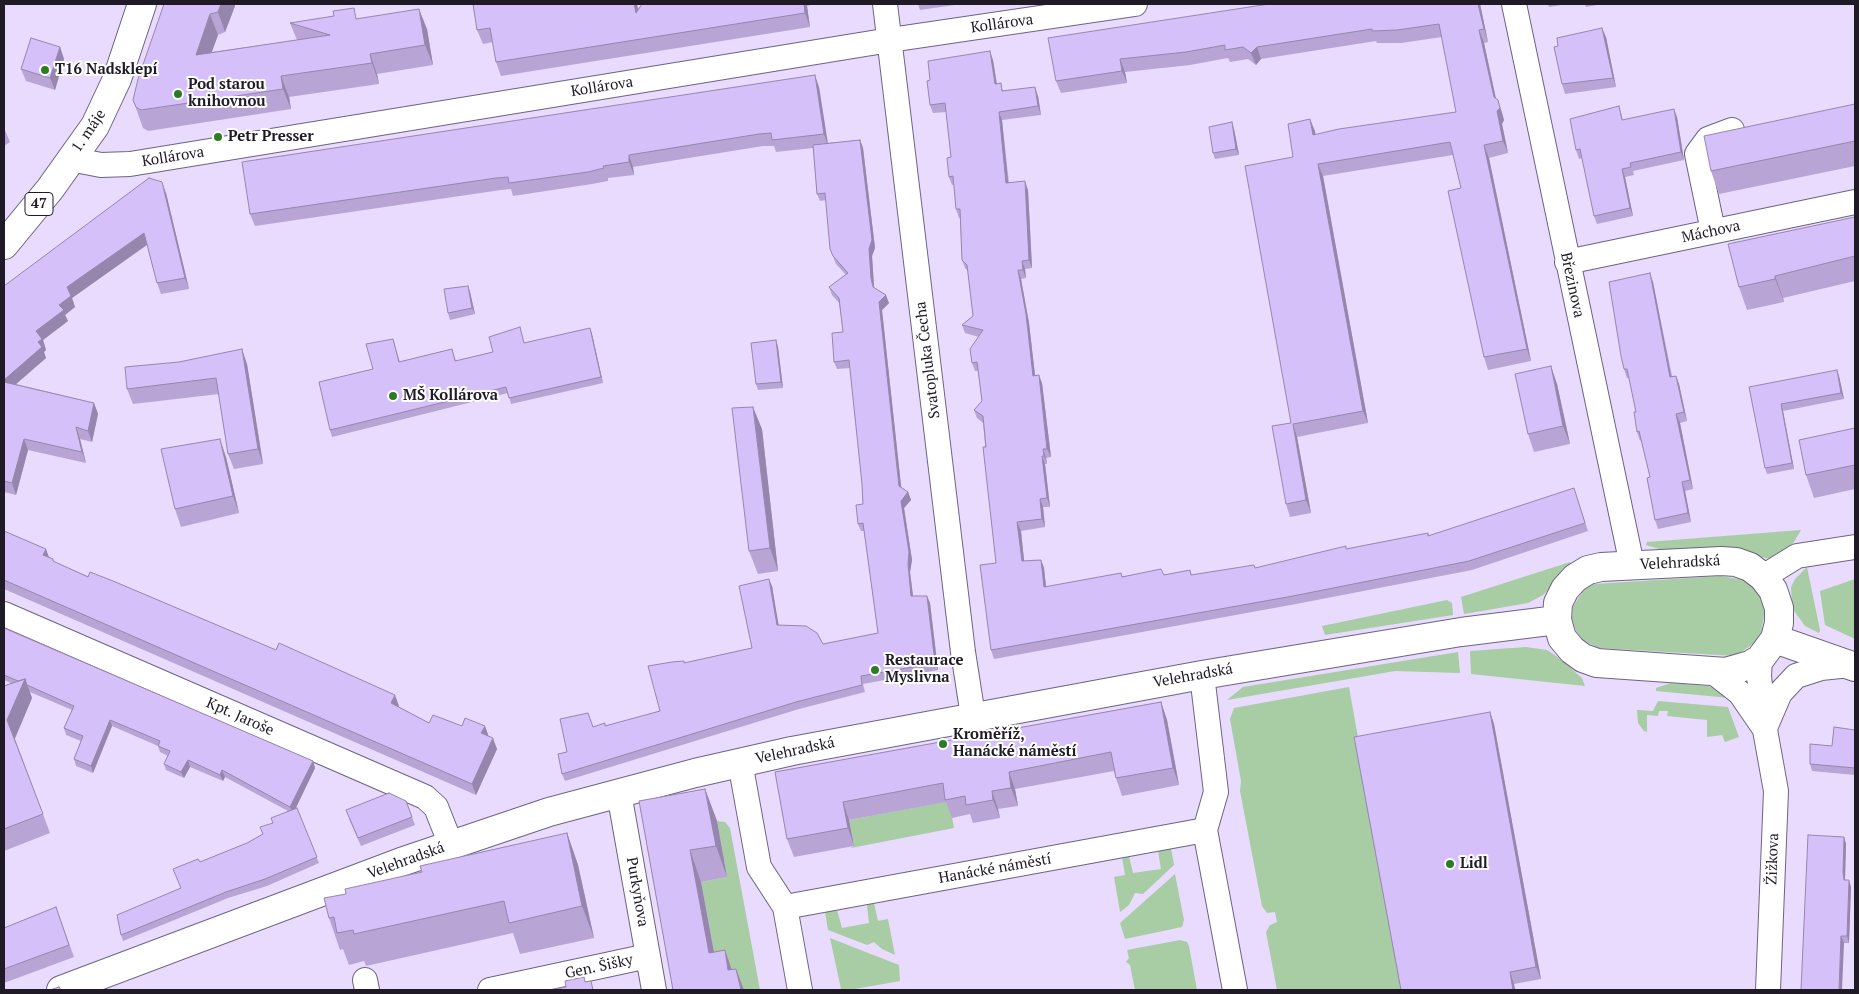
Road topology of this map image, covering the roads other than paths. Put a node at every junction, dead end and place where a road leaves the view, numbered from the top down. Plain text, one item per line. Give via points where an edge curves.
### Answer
1 (122, 4) edge
2 (142, 4) edge
3 (885, 4) edge
4 (1135, 4) edge
5 (1514, 4) edge
6 (890, 40) junction
7 (1751, 126) edge
8 (70, 159) junction
9 (1855, 202) edge
10 (1713, 231) junction
11 (4, 245) edge
12 (1567, 262) junction
13 (1855, 548) edge
14 (1632, 566) junction
15 (1763, 577) junction
16 (4, 614) edge
17 (1557, 620) junction
18 (1768, 649) junction
19 (1853, 666) edge
20 (1712, 671) junction
21 (1202, 674) junction
22 (973, 716) junction
23 (1765, 730) junction
24 (740, 762) junction
25 (619, 793) junction
26 (1205, 830) junction
27 (450, 845) junction
28 (785, 907) junction
29 (648, 956) junction
30 (61, 990) edge
31 (490, 990) edge
32 (654, 990) edge
33 (800, 990) edge
34 (1235, 990) edge
35 (1768, 990) edge

1 - 8 main road, 1. máje / 47
2 - 8 main road, 1. máje / 47 via 108,101 95,126
3 - 6 street, Svatopluka Čecha
4 - 6 street, Kollárova
5 - 12 street, Březinova
6 - 8 street, Kollárova via 130,164 101,165
6 - 22 street, Svatopluka Čecha
7 - 10 street via 1708,139 1697,154
8 - 11 main road, 47
9 - 10 street, Máchova
10 - 12 street, Máchova
12 - 14 street, Březinova
13 - 15 street via 1798,556
14 - 15 main road, Velehradská via 1721,560 1750,567
14 - 17 main road, Velehradská via 1588,570 1575,578 1558,603
15 - 18 main road, Velehradská via 1773,590 1779,608 1779,623
16 - 27 street, Kpt. Jaroše via 426,797 436,807
17 - 20 main road via 1562,638 1572,650 1590,661
17 - 21 main road, Velehradská via 1461,632
18 - 19 main road
18 - 20 main road via 1739,670
18 - 23 street, Žižkova via 1759,676
19 - 23 street via 1820,668 1796,676 1780,693
20 - 23 street via 1740,693
21 - 22 main road, Velehradská
21 - 26 street via 1216,792
22 - 24 main road, Velehradská
23 - 35 street, Žižkova via 1776,791
24 - 25 main road, Velehradská
24 - 28 street via 759,867
25 - 27 main road, Velehradská
25 - 29 street, Purkyňova
26 - 28 street, Hanácké náměstí
26 - 34 street
27 - 30 main road, Velehradská
28 - 33 street
29 - 31 street, Gen. Šišky
29 - 32 street, Purkyňova

